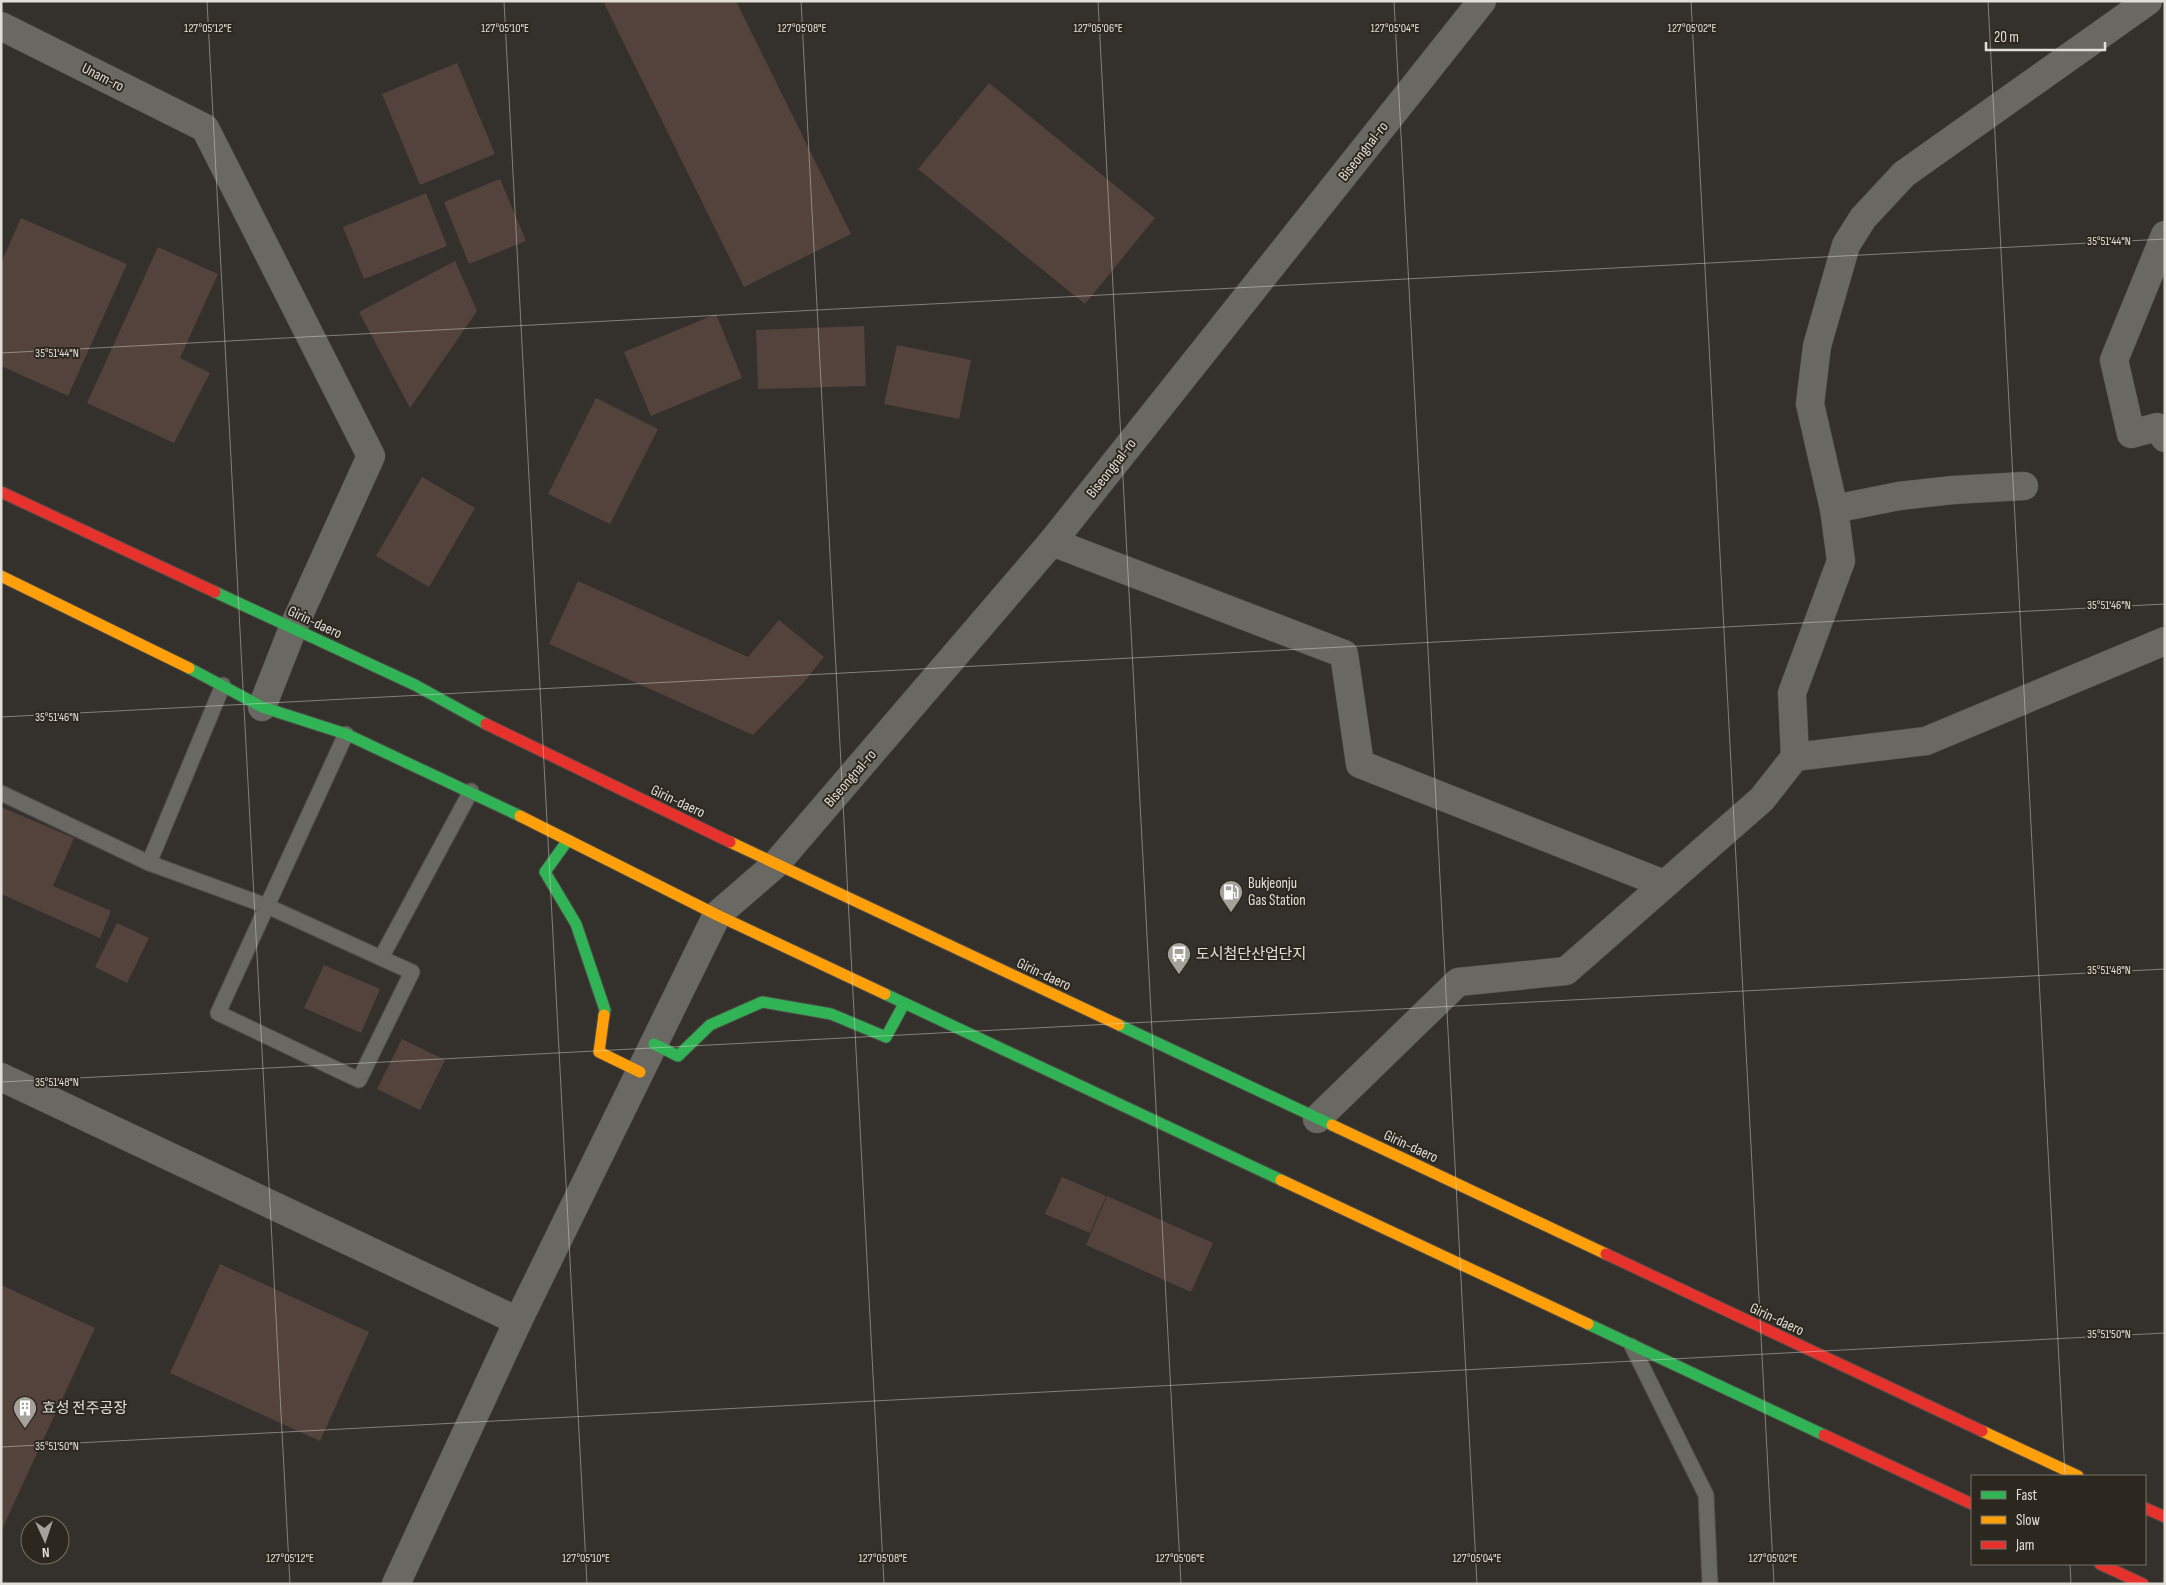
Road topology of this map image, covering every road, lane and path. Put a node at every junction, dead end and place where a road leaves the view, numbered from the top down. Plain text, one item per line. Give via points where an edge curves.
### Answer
1 (1482, 1) edge
2 (2148, 1) edge
3 (1, 26) edge
4 (2165, 235) edge
5 (2165, 438) edge
6 (2024, 486) dead end
7 (1, 492) edge
8 (1834, 509) junction
9 (1052, 542) junction
10 (1, 576) edge
11 (293, 628) junction
12 (2165, 641) edge
13 (223, 685) junction
14 (262, 706) junction
15 (346, 734) junction
16 (1796, 758) junction
17 (471, 791) junction
18 (1, 793) edge
19 (568, 840) junction
20 (149, 863) junction
21 (776, 864) junction
22 (1664, 884) junction
23 (267, 906) junction
24 (717, 915) junction
25 (381, 958) junction
26 (904, 1004) junction
27 (654, 1044) junction
28 (640, 1072) junction
29 (1, 1077) edge
30 (1316, 1119) junction
31 (518, 1321) junction
32 (1632, 1346) junction
33 (2076, 1475) edge
34 (1971, 1504) edge
35 (2146, 1508) edge
36 (2165, 1517) edge
37 (2102, 1565) edge
38 (396, 1584) edge
39 (1710, 1584) edge
40 (2142, 1584) edge

1 - 9 street, Biseongnal-ro
2 - 8 street via 1904,174 1863,218 1846,245 1817,346 1810,404
3 - 11 street, Unam-ro via 205,128 371,456
4 - 5 street via 2114,360 2130,434 2157,427
6 - 8 street via 1899,496
7 - 11 street, Girin-daero
8 - 16 street via 1841,562 1792,693
9 - 21 street, Biseongnal-ro
9 - 22 street via 1344,654 1360,764
10 - 13 street
11 - 14 street
11 - 21 street, Girin-daero via 415,685 500,732
12 - 16 street via 1926,741
13 - 14 street
13 - 20 lane
14 - 15 street
15 - 17 street
15 - 23 lane
16 - 22 street via 1762,799
17 - 19 street
17 - 25 lane
18 - 20 lane
19 - 24 street
19 - 28 street via 545,872 576,924 605,1010 599,1052
20 - 23 lane
21 - 24 street, Biseongnal-ro
21 - 30 street, Girin-daero
22 - 30 street via 1566,971 1458,982
23 - 25 lane
23 - 25 lane via 218,1013 359,1080 412,972
24 - 26 street
24 - 27 street
26 - 27 street via 886,1037 831,1014 762,1002 710,1025 678,1056
26 - 32 street
27 - 28 street
28 - 31 street
29 - 31 street
30 - 33 street, Girin-daero
31 - 38 street
32 - 34 street
32 - 39 lane via 1706,1495
35 - 36 street
37 - 40 street

